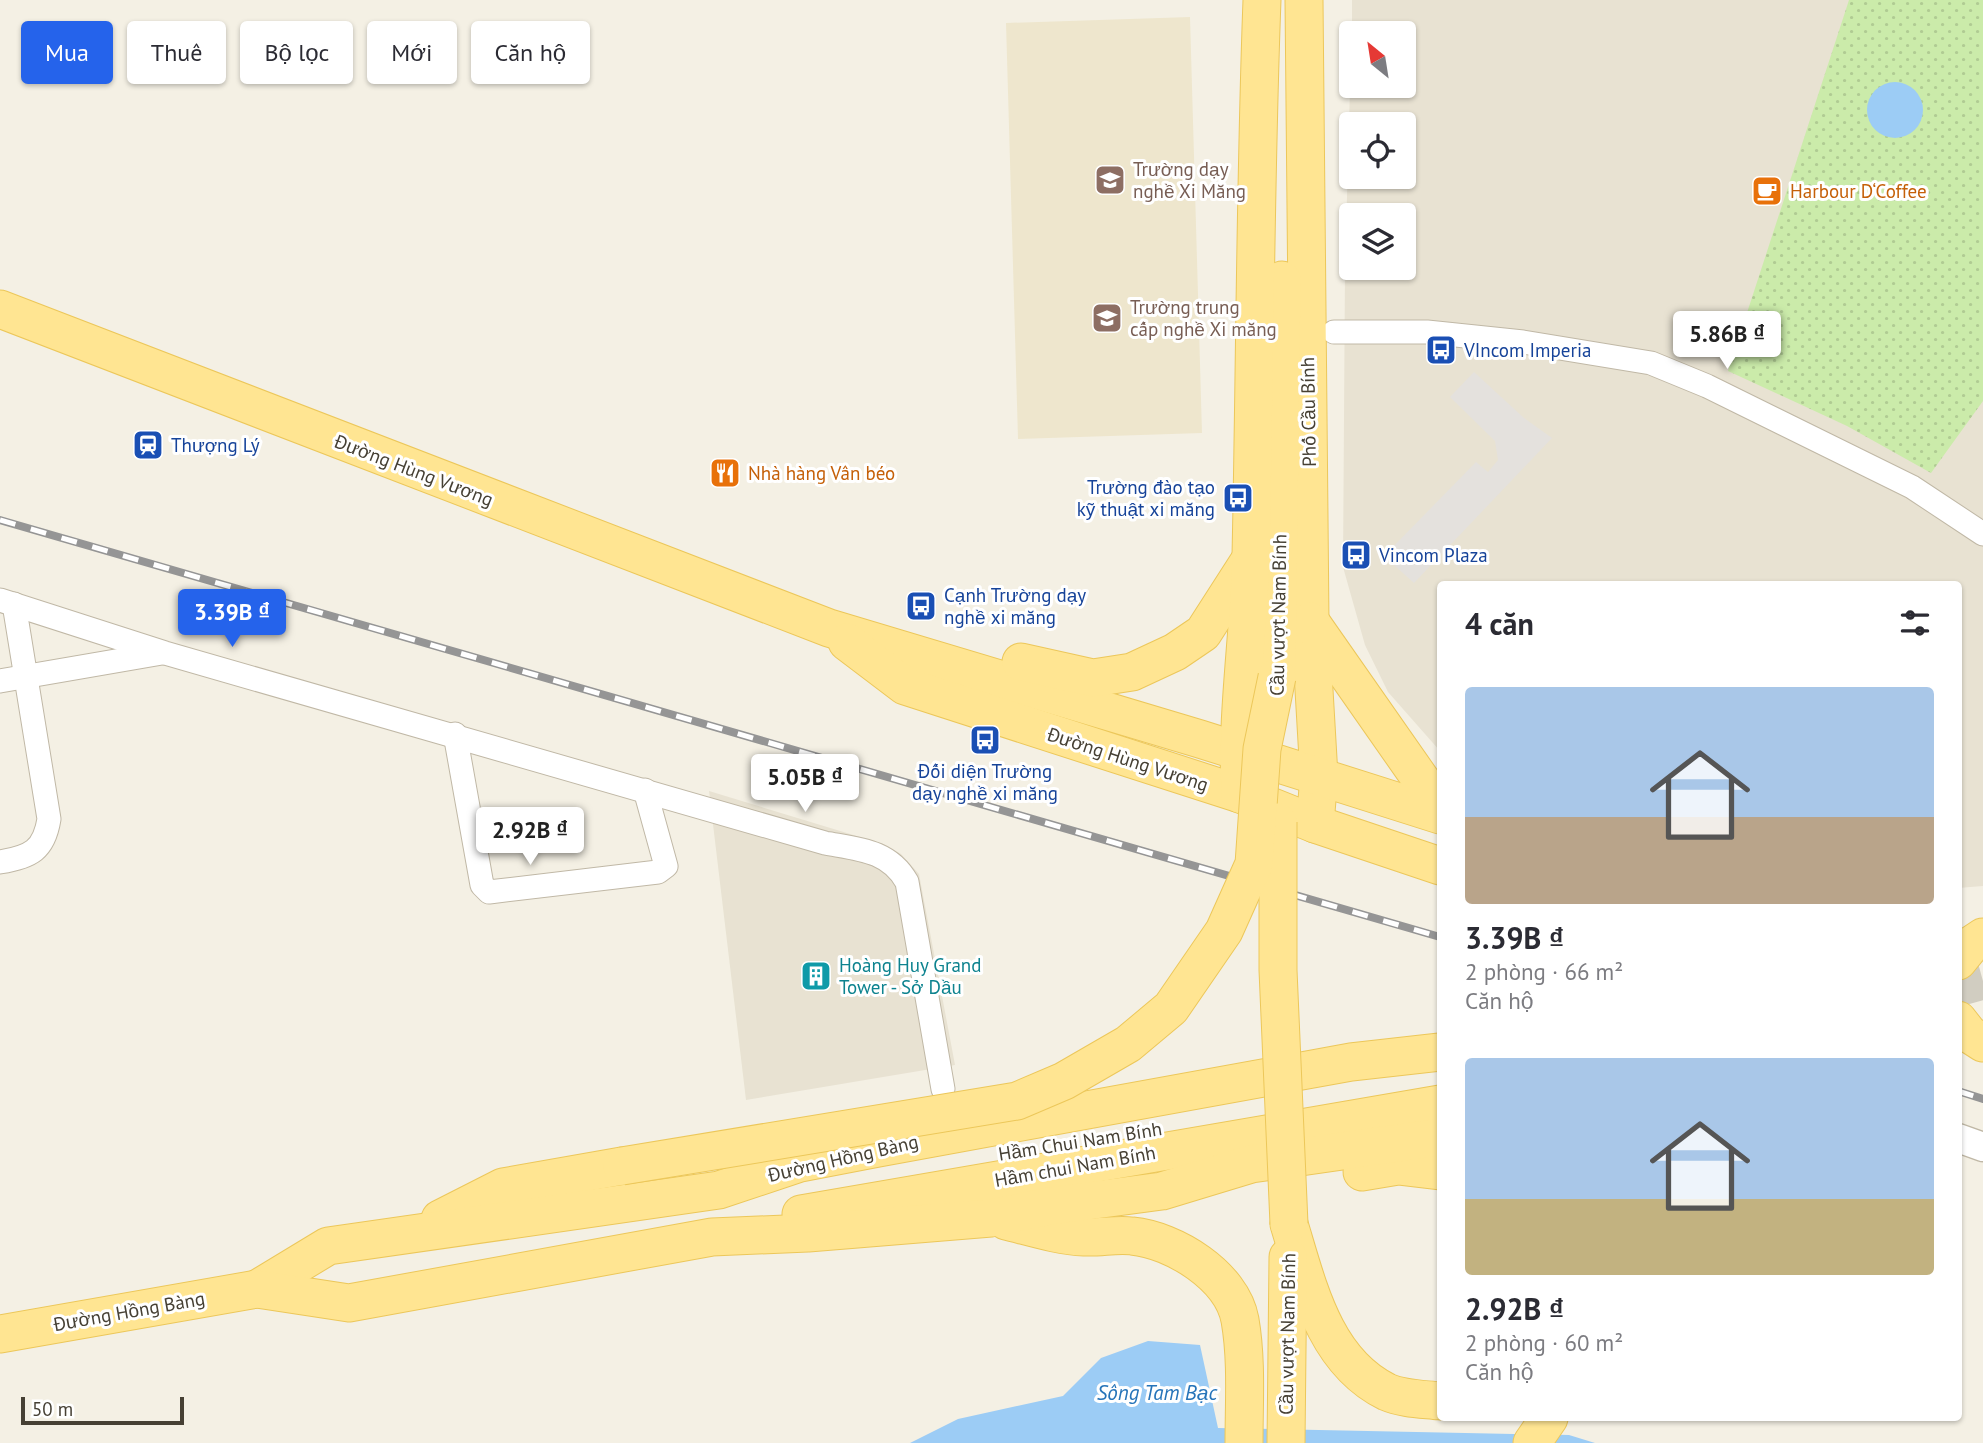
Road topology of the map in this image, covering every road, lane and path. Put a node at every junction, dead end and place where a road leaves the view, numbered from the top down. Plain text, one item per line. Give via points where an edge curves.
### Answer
1 (1262, 0) edge
2 (1274, 0) edge
3 (1292, 0) edge
4 (1304, 0) edge
5 (1285, 45) junction
6 (0, 309) edge
7 (1334, 332) dead end
8 (1983, 534) edge
9 (1251, 559) junction
10 (7, 602) edge
11 (1310, 621) junction
12 (829, 628) junction
13 (165, 653) junction
14 (947, 662) junction
15 (26, 677) junction
16 (1278, 677) junction
17 (0, 681) edge
18 (455, 734) junction
19 (1238, 751) junction
20 (1319, 776) junction
21 (645, 790) junction
22 (1240, 794) junction
23 (1437, 803) edge
24 (1437, 814) edge
25 (1315, 824) junction
26 (1437, 856) edge
27 (0, 862) edge
28 (1962, 932) edge
29 (1983, 936) edge
30 (1962, 956) edge
31 (1437, 1052) edge
32 (1437, 1081) edge
33 (943, 1089) dead end
34 (1437, 1105) edge
35 (1437, 1137) edge
36 (1962, 1139) edge
37 (1983, 1147) edge
38 (1437, 1171) edge
39 (719, 1190) junction
40 (1162, 1191) junction
41 (991, 1218) junction
42 (1289, 1224) junction
43 (412, 1233) junction
44 (712, 1237) junction
45 (257, 1289) junction
46 (0, 1334) edge
47 (1437, 1400) edge
48 (1547, 1421) edge
49 (1244, 1443) edge
50 (1286, 1443) edge
51 (1532, 1443) edge

1 - 9 main road
2 - 5 main road, Cầu vượt Nam Bính
3 - 5 main road, Cầu vượt Nam Bính
4 - 11 main road, Phố Cầu Bính
5 - 16 main road, Cầu vượt Nam Bính
6 - 12 main road, Đường Hùng Vương
7 - 8 street via 1427,332 1651,363 1912,487
9 - 14 main road via 1203,633 1132,672 1093,678 1014,661
9 - 19 main road
10 - 13 street
10 - 15 street
11 - 20 main road, Phố Cầu Bính
11 - 23 main road
12 - 14 main road, Đường Hùng Vương
12 - 22 main road, Đường Hùng Vương via 905,686
13 - 15 street
13 - 18 street
14 - 19 main road, Đường Hùng Vương
15 - 17 street
15 - 27 street via 49,819 45,840 32,854
16 - 42 main road, Cầu vượt Nam Bính, bridge via 1278,970
16 - 43 main road, bridge via 1262,749 1254,864 1224,931 1171,1008 1128,1044 1064,1081 1017,1101 503,1187
18 - 21 street
18 - 21 street via 482,885 489,892 658,872 666,866
19 - 20 main road, Đường Hùng Vương
19 - 22 main road
20 - 24 main road, Đường Hùng Vương
20 - 25 main road, Phố Cầu Bính
21 - 33 street via 825,843 878,853 899,867 907,882
22 - 25 main road, Đường Hùng Vương
25 - 26 main road, Đường Hùng Vương
28 - 29 main road
29 - 30 main road
31 - 39 main road, Đường Hồng Bàng via 1351,1062 878,1148 800,1163
32 - 39 main road, Hầm Chui Nam Bính via 802,1187
34 - 44 main road, Hầm chui Nam Bính via 822,1209
35 - 40 main road, Đường Hồng Bàng via 1251,1164
36 - 37 street
38 - 40 main road via 1398,1166 1255,1189
39 - 43 main road, Đường Hồng Bàng
40 - 41 main road, Đường Hồng Bàng
41 - 44 main road, Đường Hồng Bàng
41 - 49 main road via 1083,1237 1155,1239 1186,1254 1222,1285 1240,1317
42 - 47 main road, Cầu vượt Nam Bính via 1308,1287 1338,1352 1361,1375 1388,1392
42 - 50 main road, Cầu vượt Nam Bính
43 - 45 main road, Đường Hồng Bàng via 328,1246
44 - 45 main road, Đường Hồng Bàng via 349,1303
45 - 46 main road, Đường Hồng Bàng
48 - 51 main road

